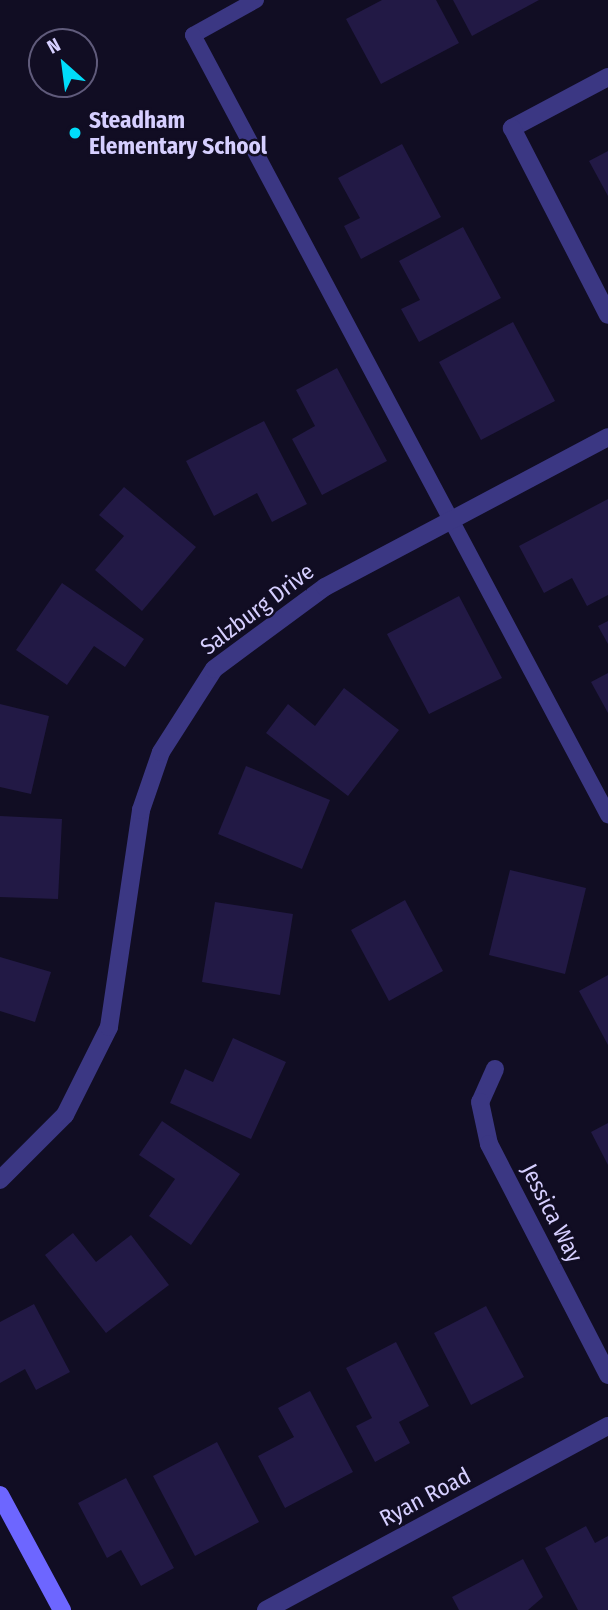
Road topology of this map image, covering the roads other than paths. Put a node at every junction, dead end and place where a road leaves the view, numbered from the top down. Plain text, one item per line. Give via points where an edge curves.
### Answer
1 (256, 0) edge
2 (608, 77) edge
3 (608, 315) edge
4 (608, 437) edge
5 (453, 519) junction
6 (608, 815) edge
7 (495, 1069) dead end
8 (0, 1180) edge
9 (608, 1375) edge
10 (608, 1426) edge
11 (0, 1495) edge
12 (62, 1610) edge
13 (266, 1610) edge

1 - 5 lane via 193,35
2 - 3 street via 512,128
4 - 5 street, Salzburg Drive
5 - 6 lane
5 - 8 street, Salzburg Drive via 293,607 214,670 161,752 141,810 108,1027 65,1115
7 - 9 street, Jessica Way via 480,1102 488,1144
10 - 13 street, Ryan Road
11 - 12 main road

